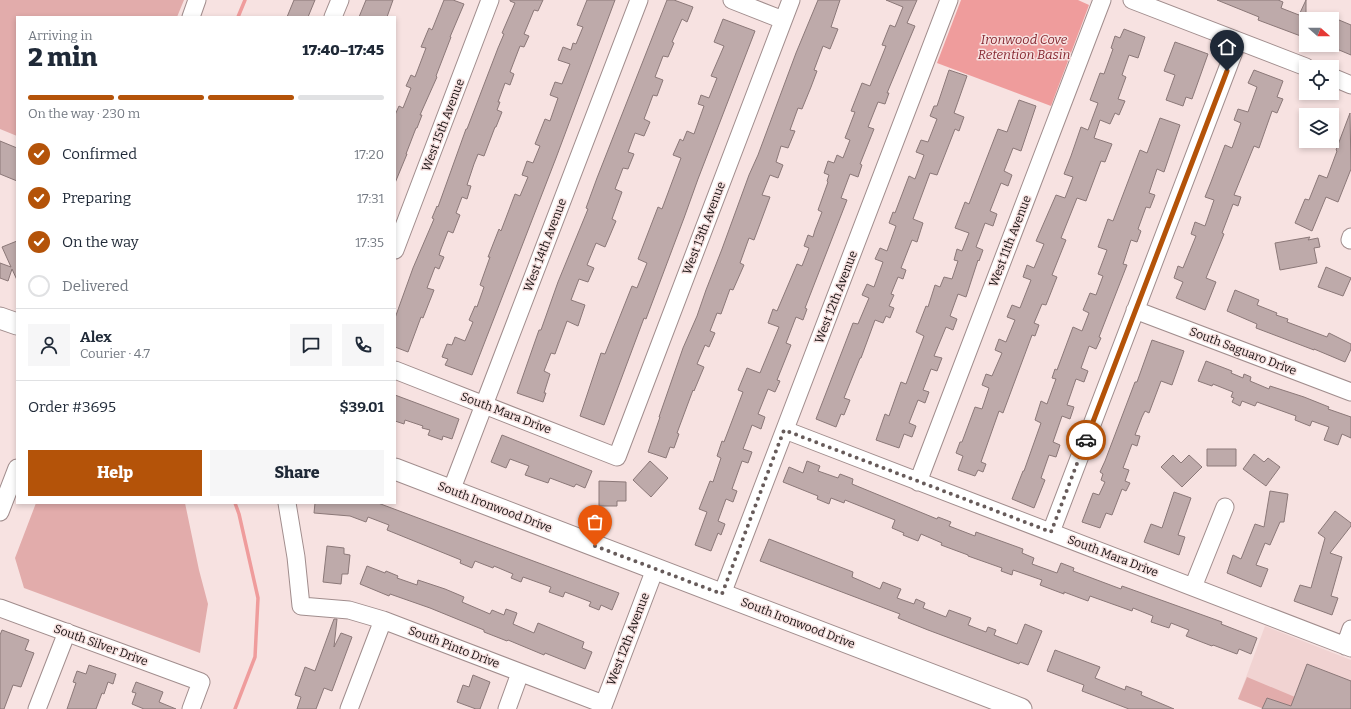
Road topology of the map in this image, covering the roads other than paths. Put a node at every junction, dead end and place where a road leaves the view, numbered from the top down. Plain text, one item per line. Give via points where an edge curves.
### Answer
1 (197, 0) edge
2 (340, 0) edge
3 (490, 0) edge
4 (639, 0) edge
5 (732, 0) edge
6 (791, 0) edge
7 (949, 0) edge
8 (1102, 0) edge
9 (1132, 0) edge
10 (190, 16) edge
11 (333, 16) edge
12 (783, 20) junction
13 (1238, 41) junction
14 (1299, 64) edge
15 (1339, 80) edge
16 (1351, 84) edge
17 (396, 247) edge
18 (1135, 310) junction
19 (0, 318) edge
20 (16, 324) edge
21 (396, 370) edge
22 (1351, 392) edge
23 (484, 405) junction
24 (784, 430) junction
25 (617, 457) joint
26 (396, 469) edge
27 (16, 471) edge
28 (918, 482) junction
29 (451, 491) junction
30 (287, 504) edge
31 (1225, 507) dead end
32 (0, 512) edge
33 (1051, 532) junction
34 (655, 569) junction
35 (1193, 587) junction
36 (722, 594) junction
37 (0, 608) edge
38 (383, 620) junction
39 (1351, 629) edge
40 (67, 632) junction
41 (1348, 647) edge
42 (520, 673) junction
43 (602, 706) edge
44 (38, 709) edge
45 (191, 709) edge
46 (349, 709) edge
47 (507, 709) edge
48 (1021, 709) edge

1 - 10 street
2 - 11 street
3 - 17 street, West 15th Avenue
4 - 23 street, West 14th Avenue
5 - 12 street
6 - 12 street, West 13th Avenue
7 - 24 street, West 12th Avenue
8 - 28 street, West 11th Avenue
9 - 13 street
12 - 25 street, West 13th Avenue
13 - 14 street
13 - 18 street
15 - 16 street
18 - 22 street, South Saguaro Drive
18 - 33 street
19 - 20 main road
21 - 23 street, South Mara Drive
23 - 25 street, South Mara Drive
23 - 29 street, West 14th Avenue
24 - 28 street, South Mara Drive
24 - 36 street, West 12th Avenue
26 - 29 main road, South Ironwood Drive
27 - 32 street
28 - 33 street, South Mara Drive
29 - 34 main road, South Ironwood Drive
30 - 38 street, South Pinto Drive via 301,606 349,610
31 - 35 street
33 - 35 street, South Mara Drive
34 - 36 main road, South Ironwood Drive
34 - 43 street, West 12th Avenue
35 - 41 street, South Mara Drive
36 - 48 main road, South Ironwood Drive
37 - 40 street, South Silver Drive
38 - 42 street, South Pinto Drive
38 - 46 street
39 - 41 street
40 - 44 street
40 - 45 street, South Silver Drive via 201,682
42 - 43 street, South Pinto Drive
42 - 47 street

